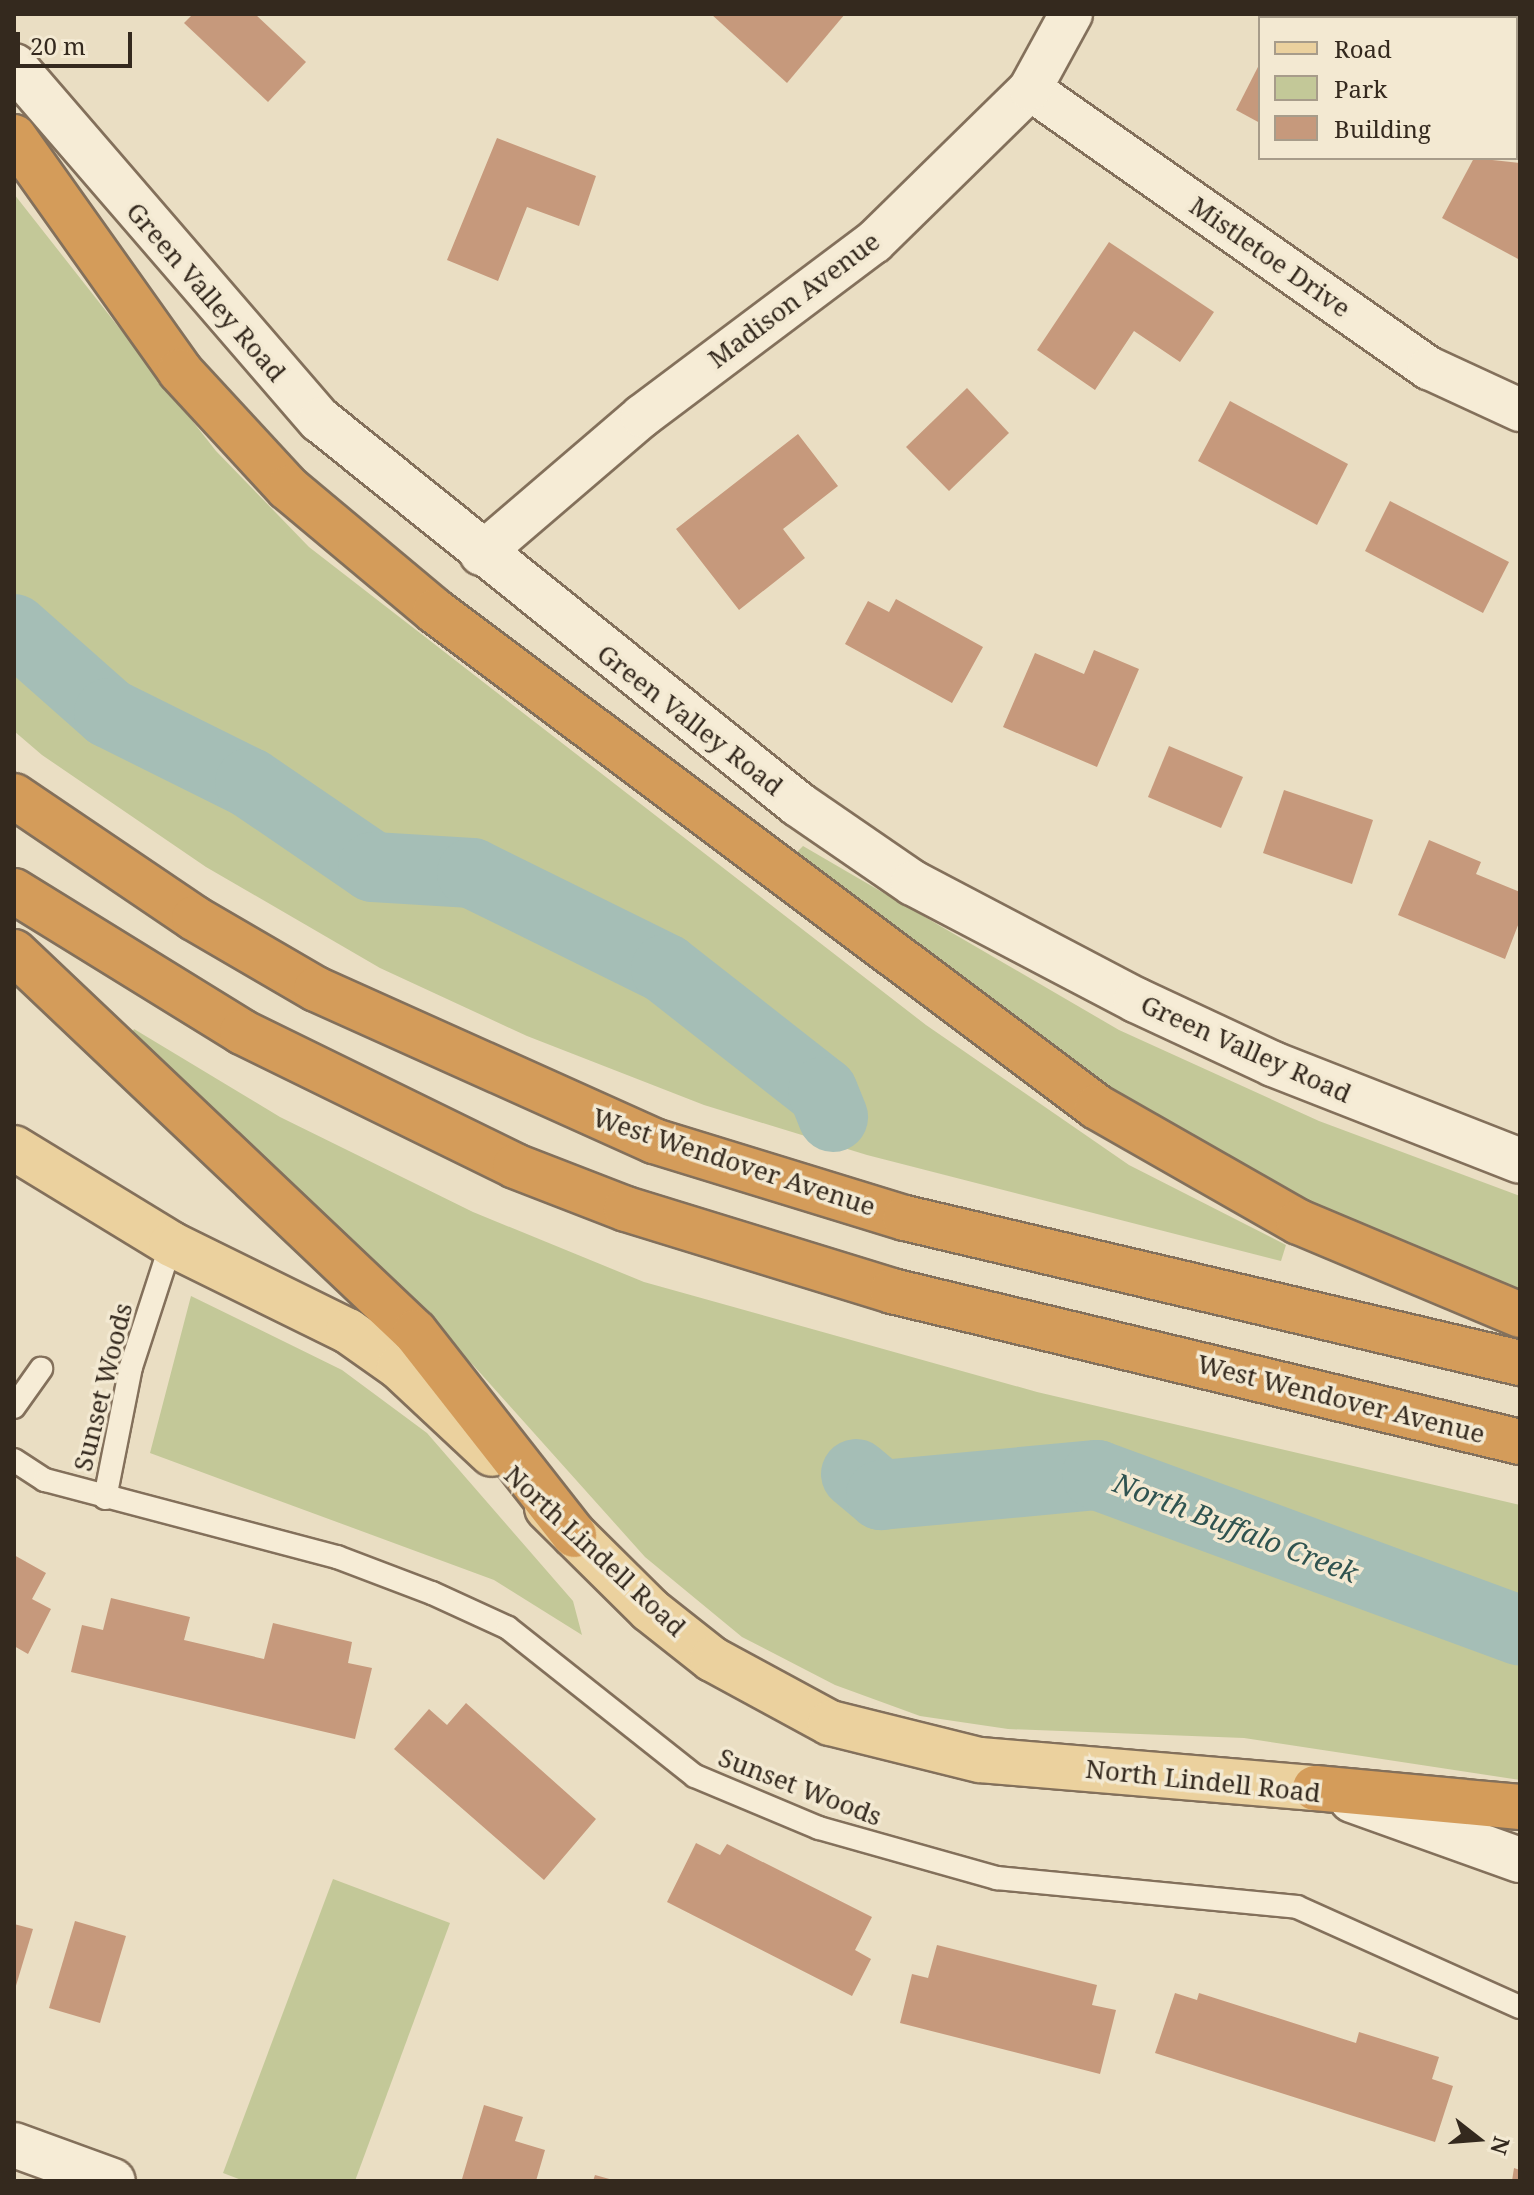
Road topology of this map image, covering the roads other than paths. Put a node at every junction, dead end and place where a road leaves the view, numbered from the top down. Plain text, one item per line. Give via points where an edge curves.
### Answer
1 (1071, 14) edge
2 (14, 66) edge
3 (1030, 89) junction
4 (14, 137) edge
5 (1520, 410) edge
6 (481, 554) junction
7 (14, 796) edge
8 (14, 891) edge
9 (14, 952) edge
10 (14, 1148) edge
11 (1520, 1161) edge
12 (171, 1244) junction
13 (1520, 1315) edge
14 (1520, 1363) edge
15 (41, 1369) dead end
16 (14, 1407) edge
17 (1520, 1442) edge
18 (14, 1460) edge
19 (105, 1498) junction
20 (574, 1535) junction
21 (1315, 1788) junction
22 (1520, 1807) edge
23 (1520, 1860) edge
24 (1520, 2007) edge
25 (14, 2145) edge
26 (113, 2181) edge

1 - 3 street, Madison Avenue
2 - 6 main road, Green Valley Road via 320,420
3 - 5 street, Mistletoe Drive via 1429,368
3 - 6 street, Madison Avenue via 874,242 642,416
4 - 13 highway via 180,371 288,488 435,611 1097,1107 1299,1222
6 - 11 main road, Green Valley Road via 762,776 913,883 1259,1058
7 - 14 highway, West Wendover Avenue via 194,918 316,989 654,1141 905,1218
8 - 17 highway, West Wendover Avenue via 136,973 256,1040 515,1166 626,1209 892,1291
9 - 20 highway via 415,1332
10 - 12 main road, North Lindell Road
12 - 19 lane, Sunset Woods via 131,1367
12 - 20 main road, North Lindell Road via 348,1331 399,1367
15 - 16 lane
18 - 19 lane, Sunset Woods via 45,1480
19 - 24 lane, Sunset Woods via 337,1557 508,1628 695,1776 819,1828 997,1878 1297,1907
20 - 21 main road, North Lindell Road via 712,1659 830,1723 980,1760
21 - 22 highway
21 - 23 main road, North Lindell Road
25 - 26 main road

